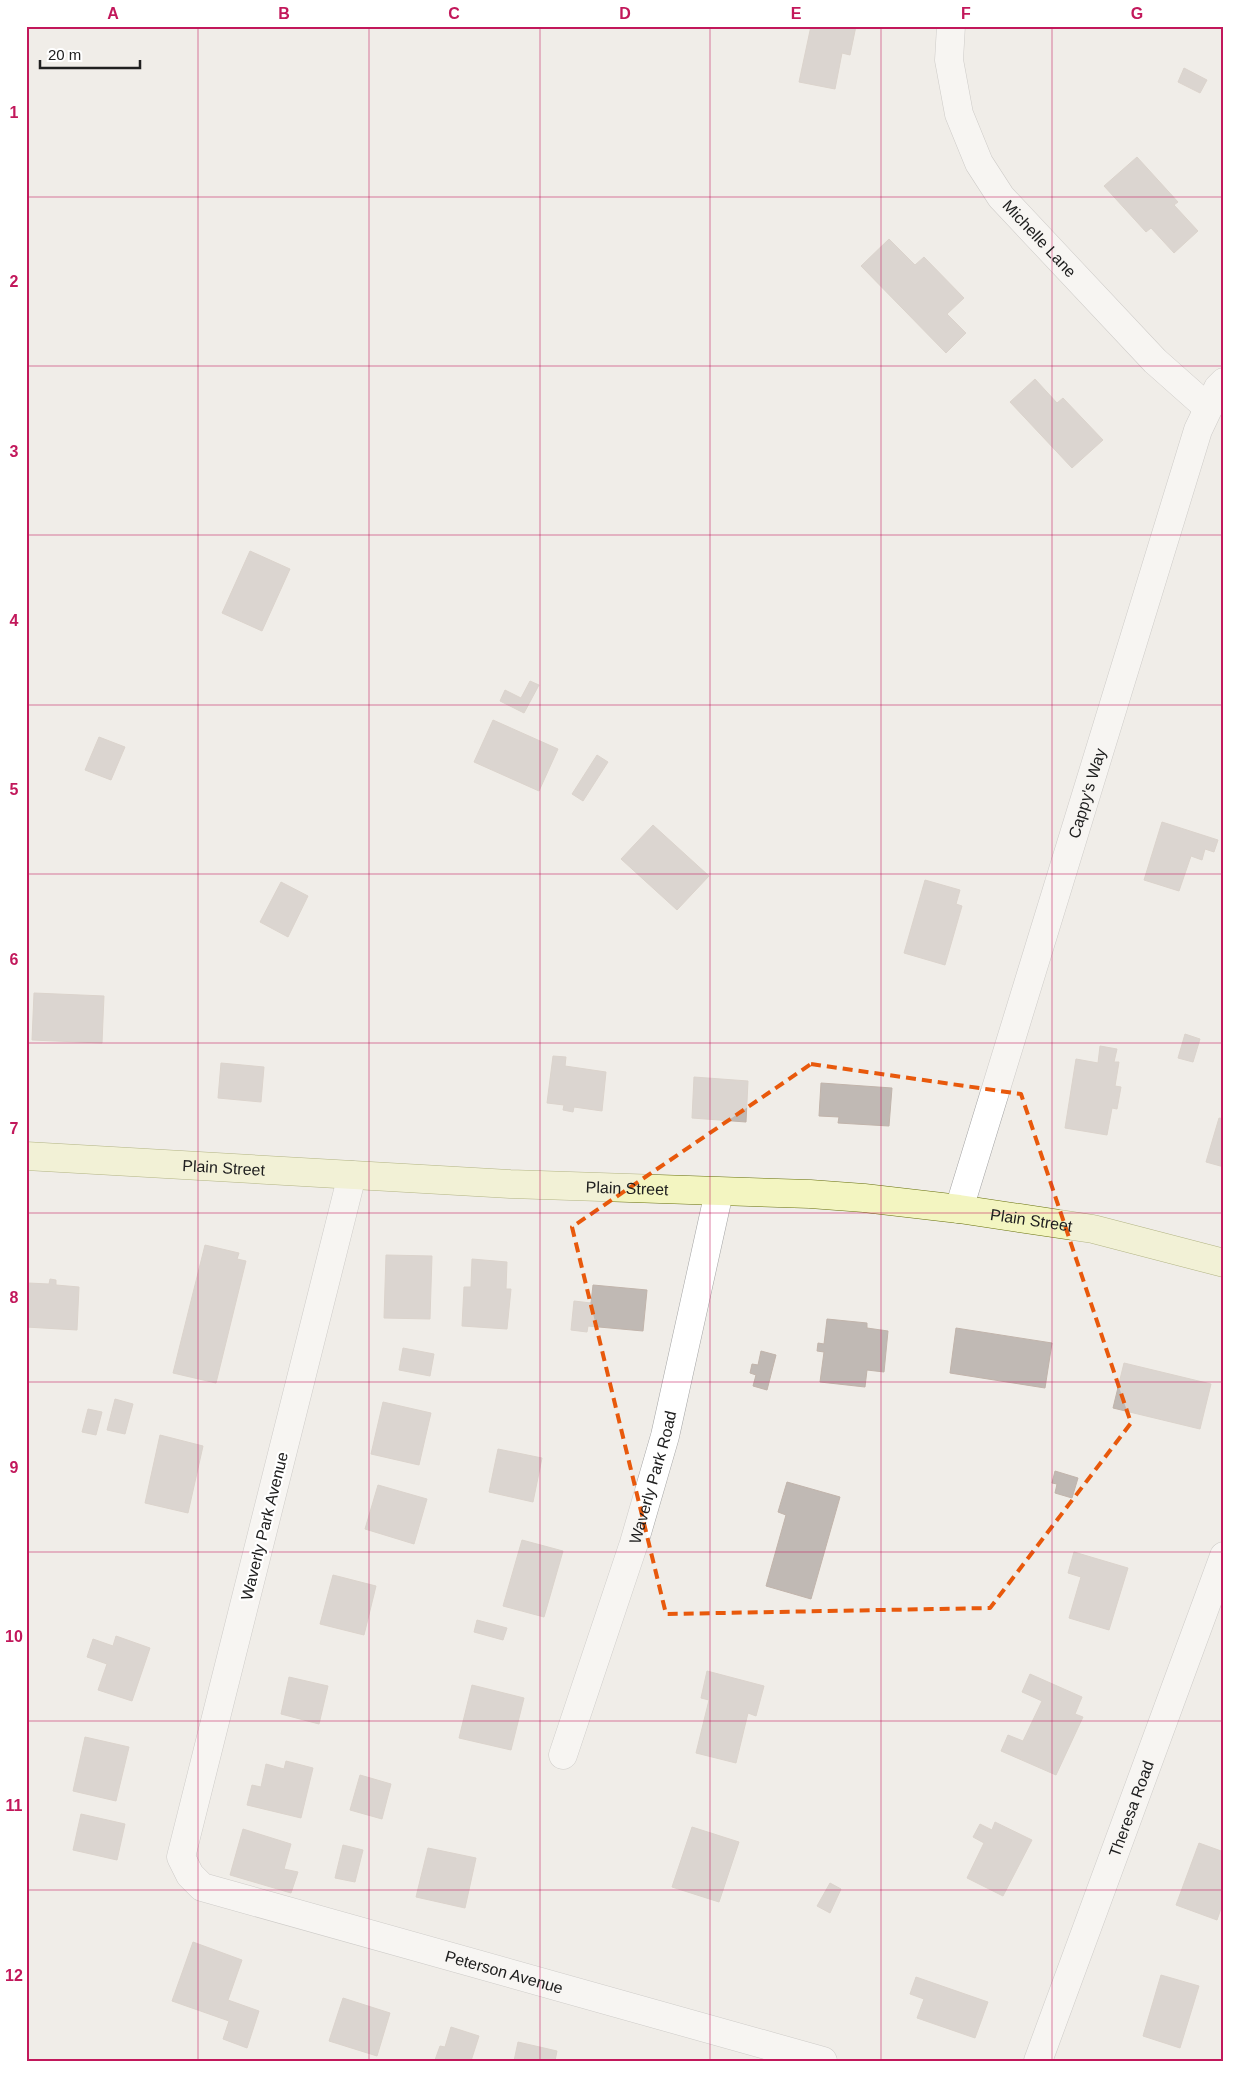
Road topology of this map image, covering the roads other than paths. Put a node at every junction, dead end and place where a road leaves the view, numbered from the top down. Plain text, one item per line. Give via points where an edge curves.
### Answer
1 (951, 26) edge
2 (1224, 382) edge
3 (1208, 408) junction
4 (26, 1156) edge
5 (352, 1175) junction
6 (719, 1192) junction
7 (959, 1208) junction
8 (1224, 1263) edge
9 (1224, 1556) edge
10 (563, 1755) dead end
11 (190, 1875) joint
12 (823, 2061) edge
13 (1038, 2061) edge

1 - 3 street, Michelle Lane via 949,60 959,114 979,163 1001,197 1155,361
2 - 3 street, Cappy's Way
3 - 7 street, Cappy's Way via 1198,430
4 - 5 main road, Plain Street
5 - 6 main road, Plain Street
5 - 11 street, Waverly Park Avenue via 181,1857
6 - 7 main road, Plain Street via 810,1194
6 - 10 street, Waverly Park Road via 666,1436
7 - 8 main road, Plain Street via 1093,1229
9 - 13 street, Theresa Road
11 - 12 street, Peterson Avenue via 202,1887

